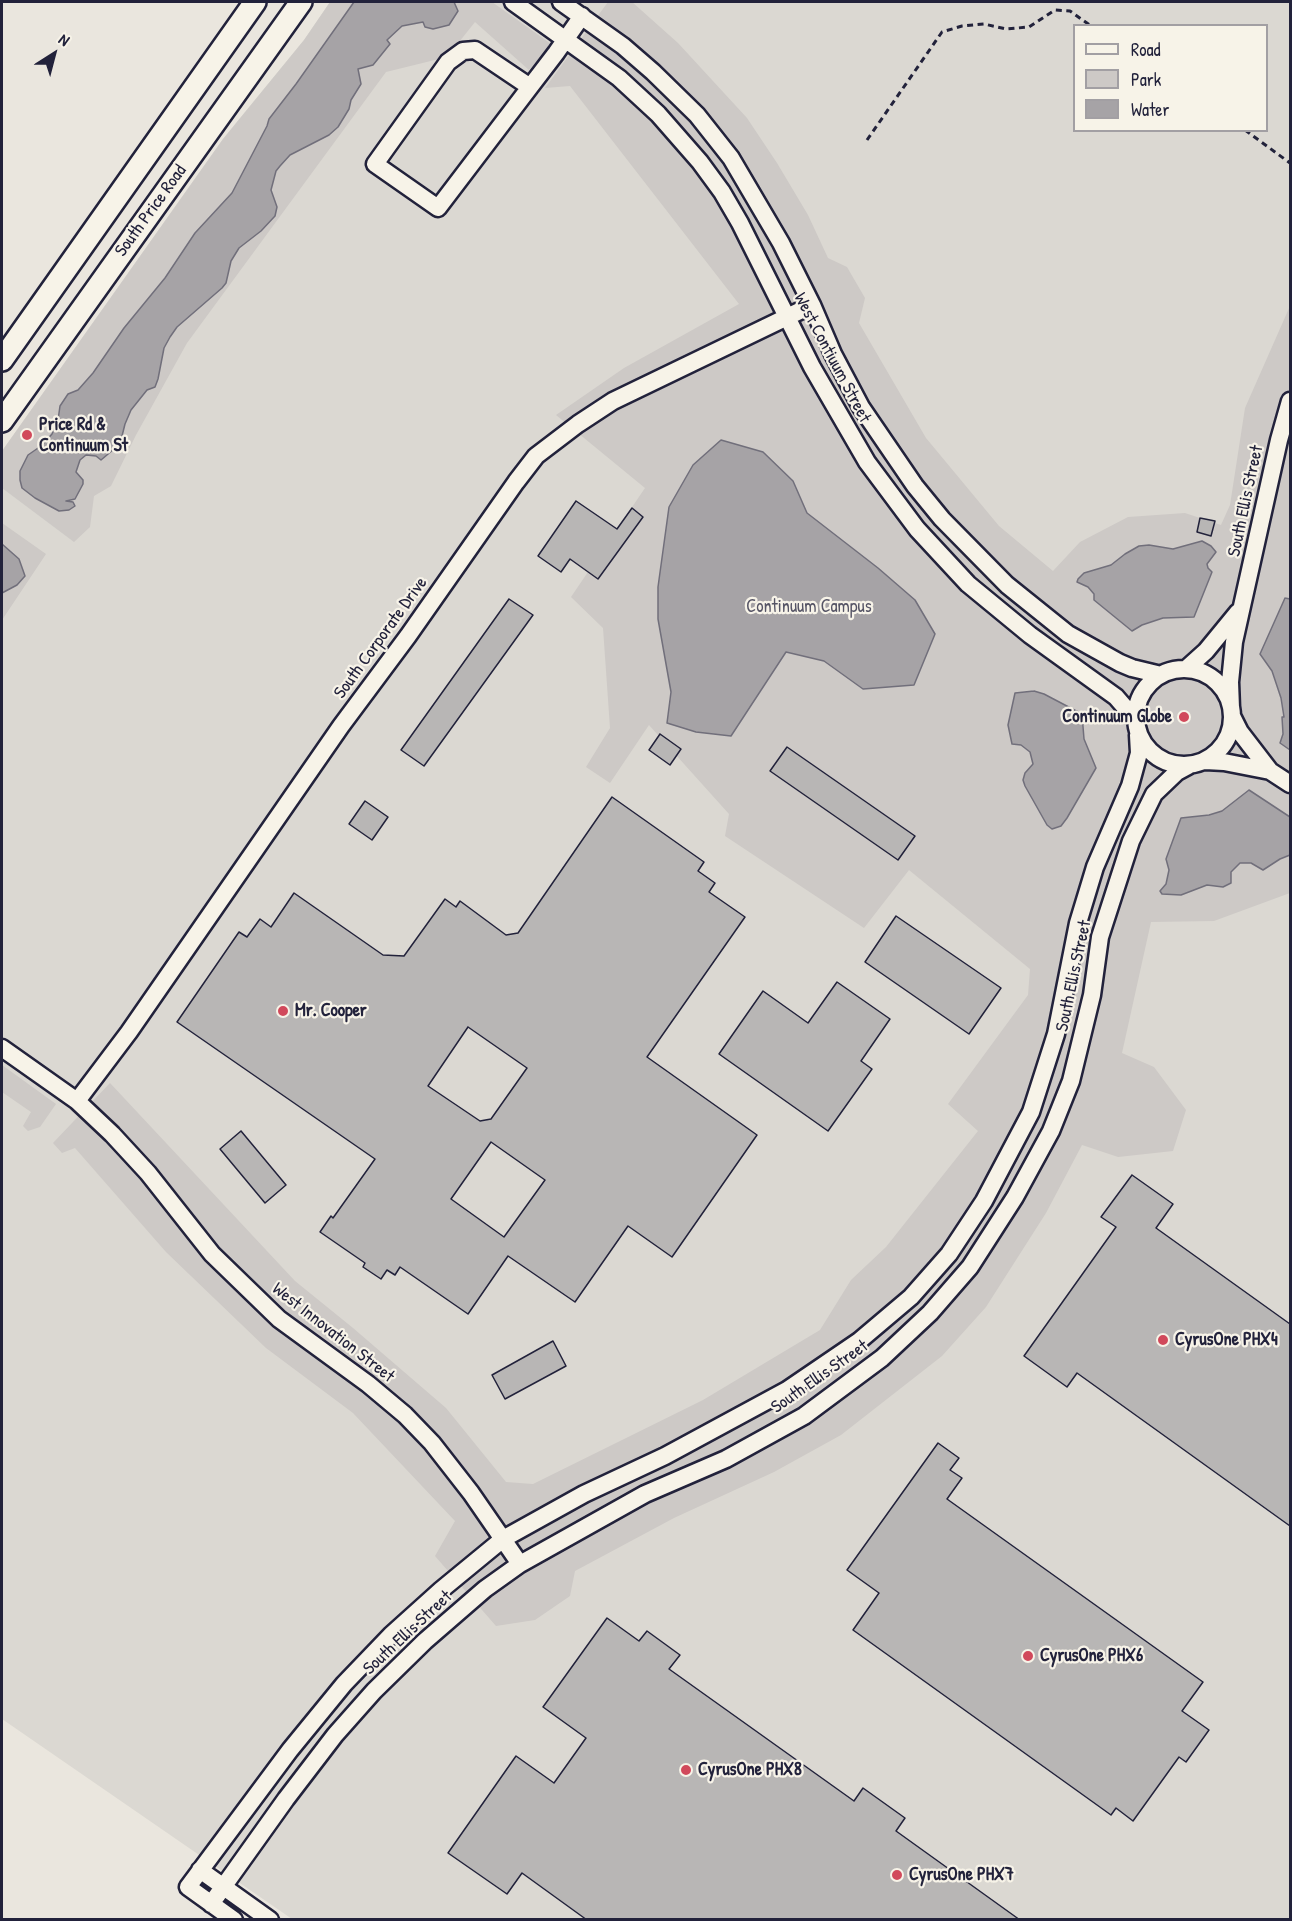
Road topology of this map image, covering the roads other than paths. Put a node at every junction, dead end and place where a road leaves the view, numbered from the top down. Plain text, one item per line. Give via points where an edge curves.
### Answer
1 (255, 2) edge
2 (266, 2) edge
3 (301, 2) edge
4 (513, 2) edge
5 (561, 2) edge
6 (582, 16) junction
7 (232, 34) junction
8 (566, 39) junction
9 (530, 87) junction
10 (812, 305) junction
11 (787, 316) junction
12 (2, 360) edge
13 (1290, 402) edge
14 (2, 421) edge
15 (1241, 609) junction
16 (1186, 669) junction
17 (1161, 675) junction
18 (1232, 712) junction
19 (1137, 727) junction
20 (1198, 763) junction
21 (1270, 771) junction
22 (1290, 784) edge
23 (2, 1048) edge
24 (76, 1101) junction
25 (503, 1539) junction
26 (520, 1564) junction
27 (200, 1870) junction
28 (223, 1887) junction
29 (211, 1904) junction
30 (234, 1920) edge
31 (270, 1920) edge

1 - 7 main road, South Price Road
2 - 7 main road
3 - 14 main road, South Price Road
4 - 8 street, West Contiuum Street
5 - 6 street, West Contiuum Street
6 - 8 street
6 - 10 street, West Contiuum Street via 654,72 710,129 747,183
7 - 12 main road, South Price Road
8 - 9 street
8 - 11 street, West Contiuum Street via 637,93 700,162 740,223
9 - 9 street via 438,208 375,164 448,62 463,51 475,50
10 - 11 street, South Corporate Drive
10 - 17 street, West Contiuum Street via 861,406 915,486 965,544 1007,585 1068,634 1120,663
11 - 19 street, West Contiuum Street via 867,462 917,529 969,584 1030,635 1116,697
11 - 24 street, South Corporate Drive via 613,401 536,456
13 - 15 street, South Ellis Street
15 - 16 street, South Ellis Street
15 - 18 street, South Ellis Street via 1230,682
16 - 17 street
16 - 18 street via 1215,681
17 - 19 street via 1142,693 1136,706
18 - 20 street via 1225,742 1217,753
18 - 21 street via 1240,732
19 - 20 street via 1147,749 1159,759 1174,765
19 - 25 street, South Ellis Street via 1139,753 1130,786 1095,867 1078,923 1056,1034 1031,1112 984,1201 949,1254 911,1297 859,1341 787,1390
20 - 21 street via 1224,762
20 - 26 street, South Ellis Street via 1177,772 1154,794 1131,842 1100,937 1092,995 1071,1081 1051,1131 970,1267 930,1313 882,1358 804,1416 726,1460 645,1494
21 - 22 street
23 - 24 street, West Innovation Street
24 - 25 street, West Innovation Street via 148,1173 212,1254 251,1293 405,1415 432,1443
25 - 26 street, West Innovation Street
25 - 27 street, South Ellis Street via 441,1590 344,1684
26 - 28 street, South Ellis Street via 433,1634 374,1691 328,1744
27 - 28 street
27 - 29 street, South Ellis Street via 188,1887
28 - 29 street, South Ellis Street
28 - 31 street
29 - 30 street

